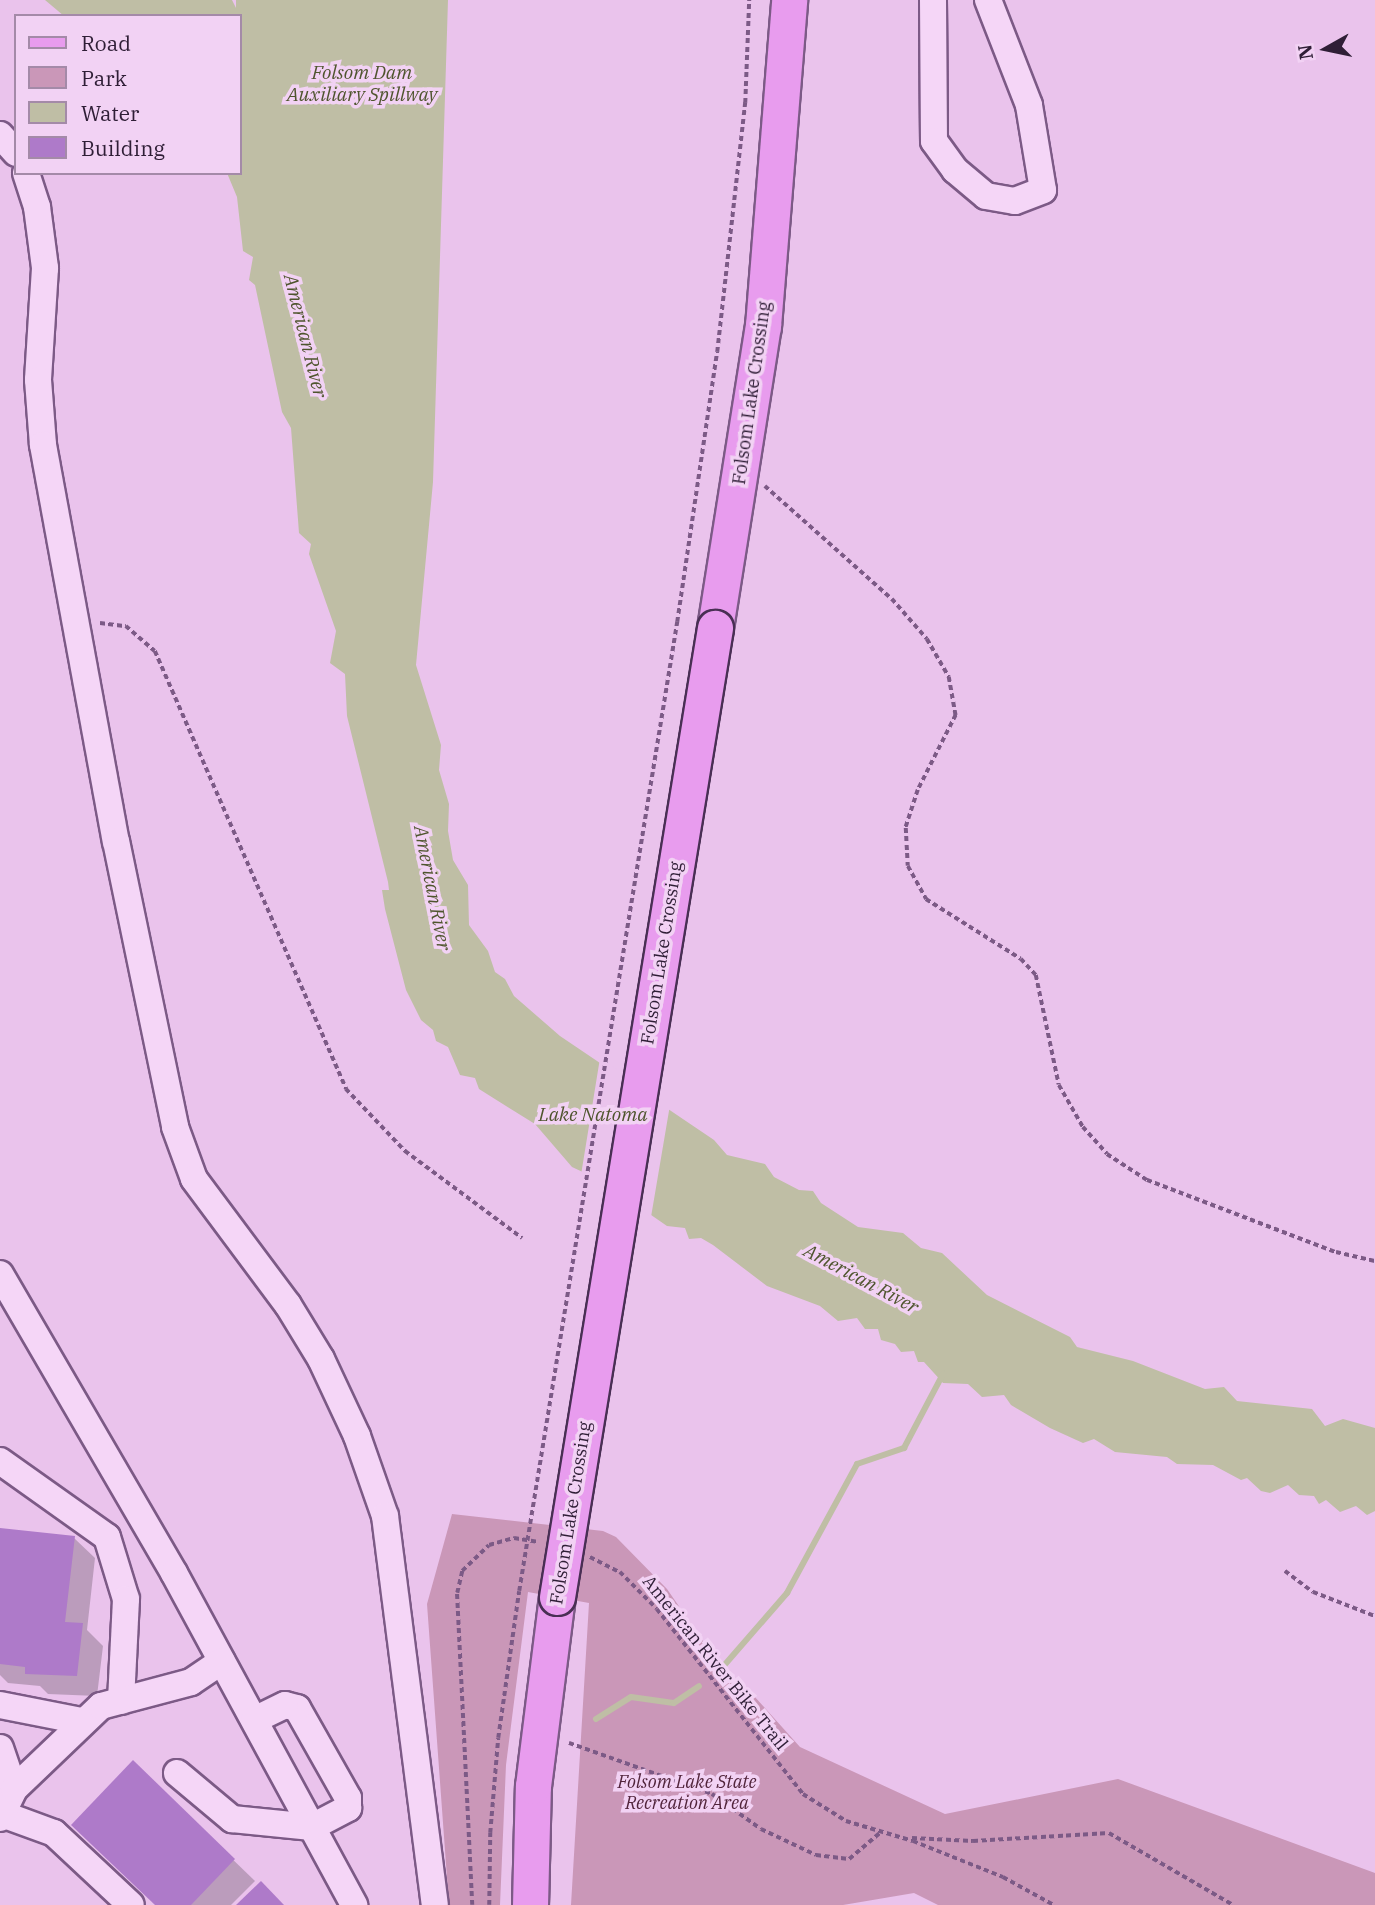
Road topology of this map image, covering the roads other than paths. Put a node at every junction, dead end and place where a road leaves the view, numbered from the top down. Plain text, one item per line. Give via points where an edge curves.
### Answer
1 (789, 0) edge
2 (933, 0) edge
3 (988, 0) edge
4 (0, 135) edge
5 (14, 151) edge
6 (27, 175) edge
7 (4, 1288) edge
8 (0, 1461) edge
9 (222, 1661) junction
10 (121, 1700) junction
11 (0, 1705) edge
12 (254, 1720) junction
13 (82, 1721) junction
14 (0, 1748) edge
15 (177, 1773) dead end
16 (14, 1789) junction
17 (1, 1816) edge
18 (312, 1827) junction
19 (131, 1905) edge
20 (354, 1905) edge
21 (435, 1905) edge
22 (530, 1905) edge

1 - 22 main road, Folsom Lake Crossing, bridge via 773,236 743,466 557,1597 533,1786
2 - 3 lane via 934,141 955,170 986,196 1015,201 1043,190 1029,105
4 - 5 lane
6 - 21 lane via 37,207 45,268 38,380 43,445 175,1127 194,1179 288,1305 321,1359 357,1436 386,1516
7 - 9 lane
8 - 10 lane via 107,1537 126,1599
9 - 10 lane via 191,1682
9 - 12 lane
10 - 13 lane via 101,1706
11 - 13 lane
12 - 18 lane
12 - 18 lane via 285,1705 297,1708 348,1798 348,1808
13 - 16 lane
14 - 16 lane
15 - 18 lane via 232,1819
16 - 17 lane
17 - 19 lane via 54,1833
18 - 20 lane

